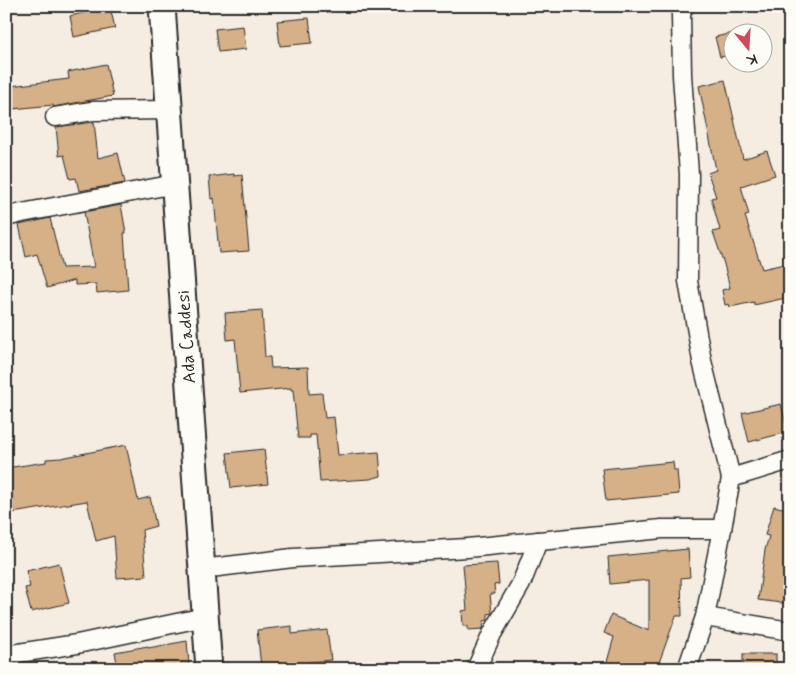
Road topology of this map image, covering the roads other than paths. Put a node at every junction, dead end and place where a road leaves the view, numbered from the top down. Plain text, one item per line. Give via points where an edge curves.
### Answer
1 (162, 6) edge
2 (684, 6) edge
3 (170, 110) junction
4 (55, 117) dead end
5 (175, 184) junction
6 (6, 217) edge
7 (790, 460) edge
8 (730, 478) junction
9 (722, 530) junction
10 (538, 541) junction
11 (202, 569) junction
12 (205, 617) junction
13 (705, 617) junction
14 (790, 631) edge
15 (6, 656) edge
16 (209, 669) edge
17 (476, 669) edge
18 (687, 669) edge

1 - 3 main road, Ada Caddesi
2 - 8 street via 681,14 689,174 688,280 702,362
3 - 4 street via 92,111
3 - 5 main road, Ada Caddesi
5 - 6 street
5 - 11 main road, Ada Caddesi
7 - 8 street
8 - 9 street
9 - 10 street via 662,529
9 - 13 street
10 - 11 street via 293,558
10 - 17 street via 521,584
11 - 12 main road, Ada Caddesi
12 - 15 street
12 - 16 main road, Ada Caddesi
13 - 14 street
13 - 18 street

